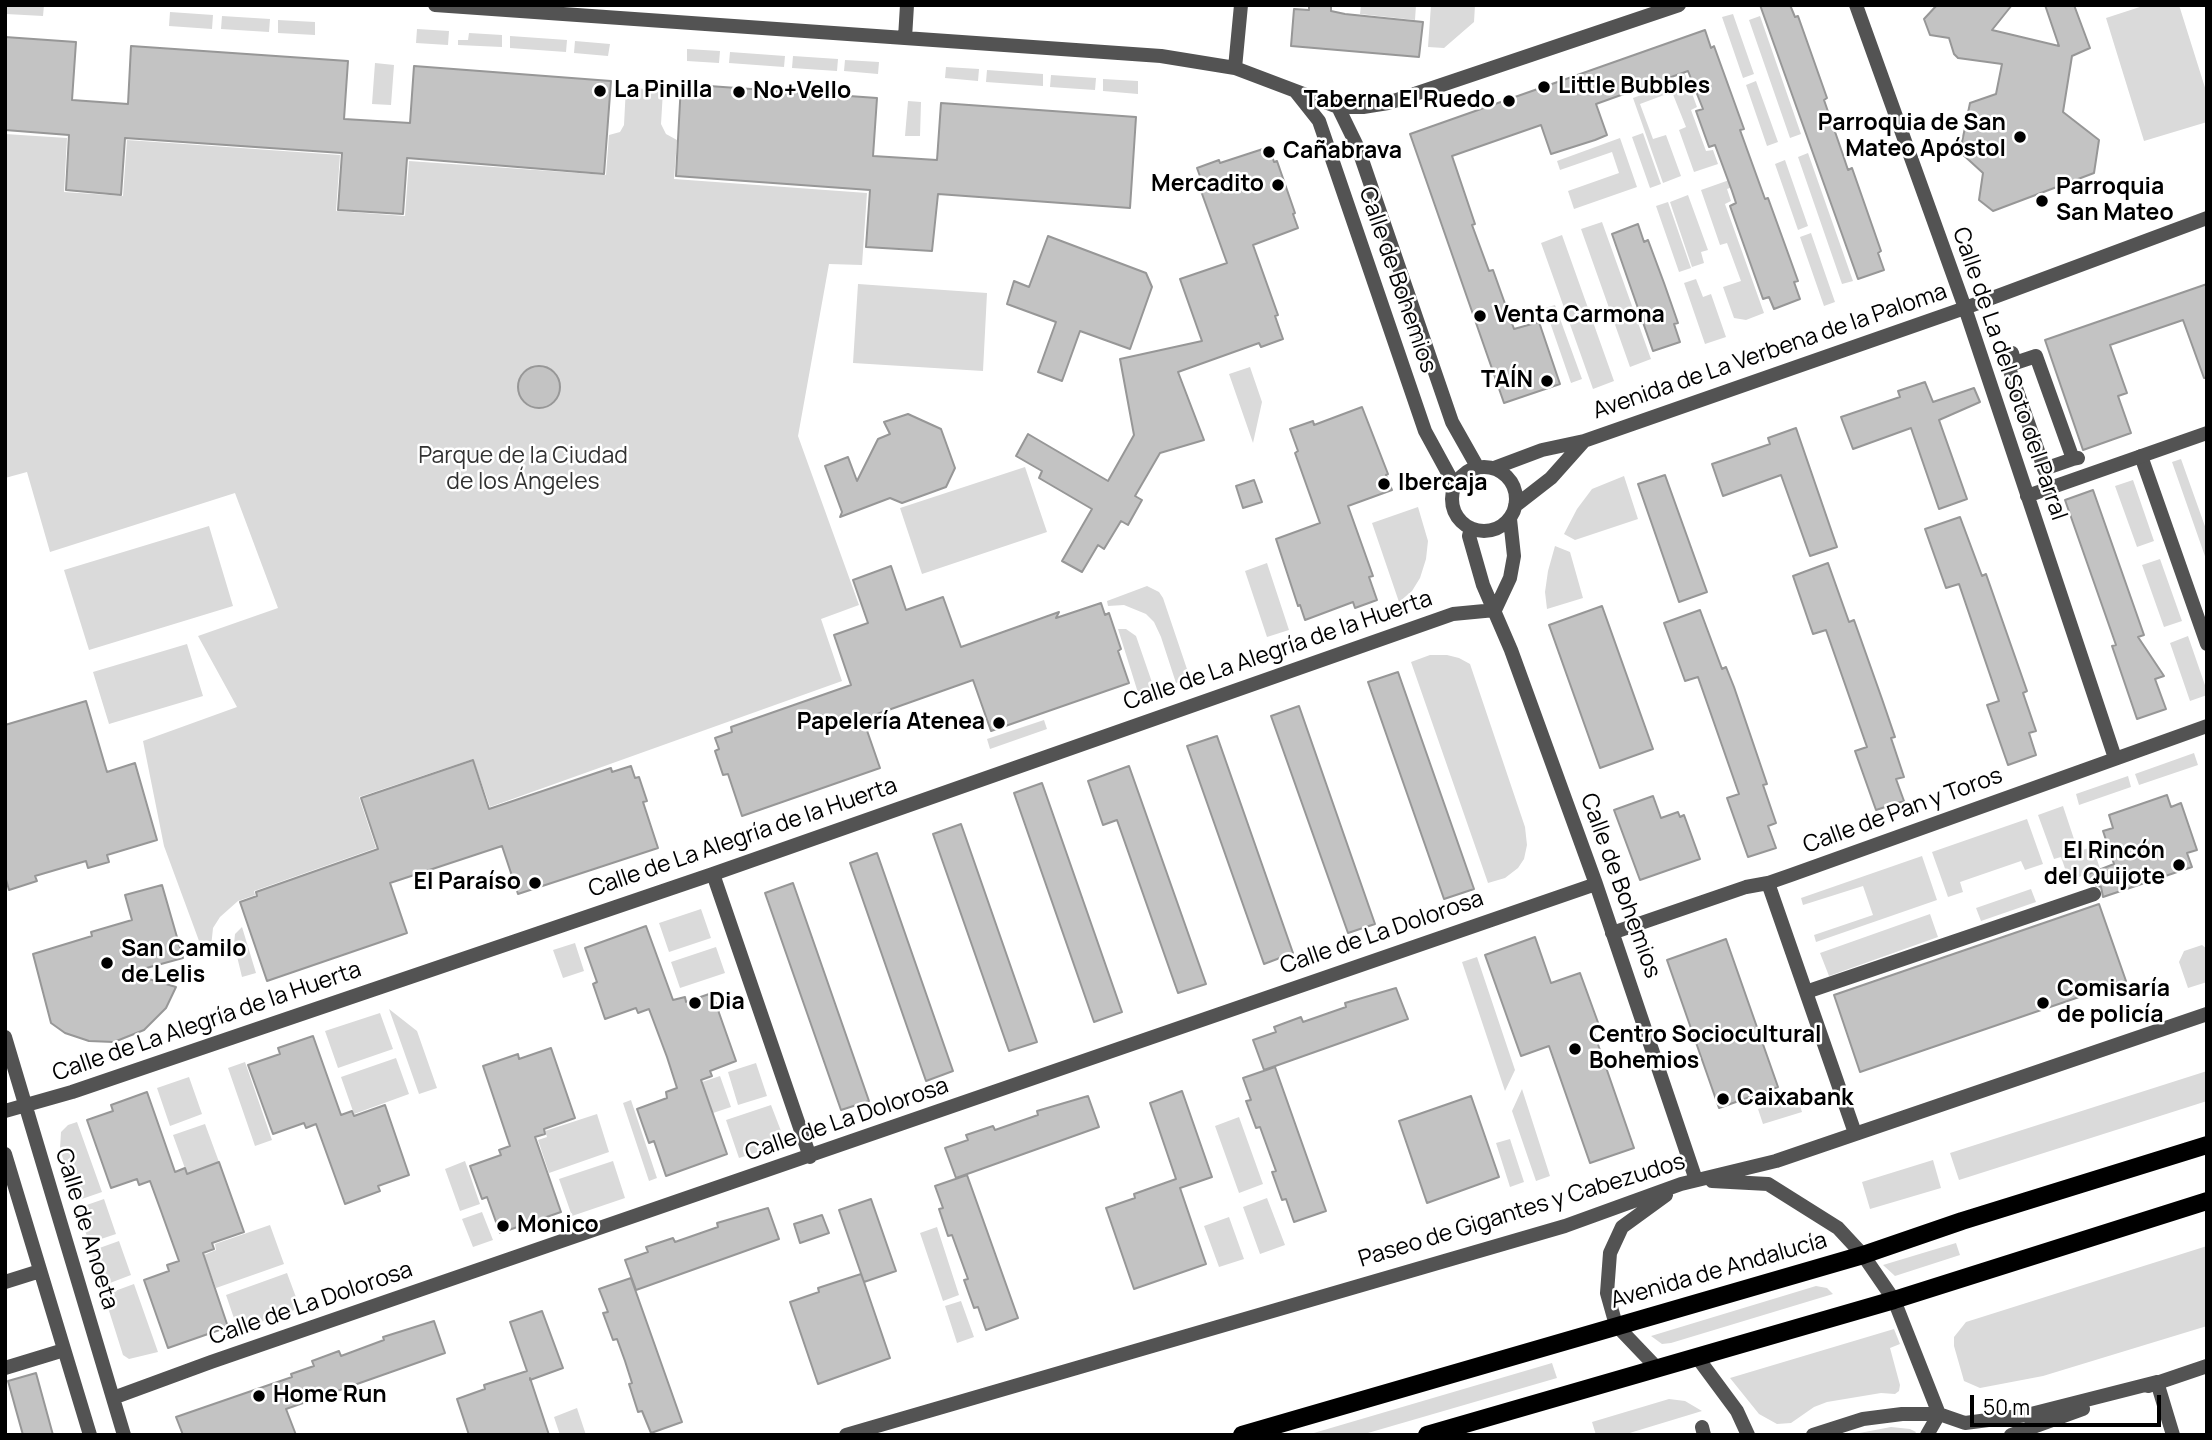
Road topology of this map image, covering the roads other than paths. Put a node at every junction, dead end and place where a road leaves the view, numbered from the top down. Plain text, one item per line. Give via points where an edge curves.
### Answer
1 (435, 5) edge
2 (907, 5) edge
3 (1241, 5) edge
4 (1679, 5) edge
5 (1856, 5) edge
6 (527, 8) edge
7 (905, 38) junction
8 (1235, 68) junction
9 (1296, 91) junction
10 (1338, 107) junction
11 (2207, 218) edge
12 (1965, 308) junction
13 (2207, 433) edge
14 (1584, 441) junction
15 (2141, 456) junction
16 (1478, 468) junction
17 (1494, 468) junction
18 (2045, 470) joint
19 (1455, 486) junction
20 (2027, 496) junction
21 (1512, 513) junction
22 (1471, 528) junction
23 (1495, 610) junction
24 (2207, 644) edge
25 (2207, 726) edge
26 (2115, 758) junction
27 (713, 874) junction
28 (1768, 883) junction
29 (1596, 884) junction
30 (2094, 894) dead end
31 (1612, 933) junction
32 (1806, 992) junction
33 (2207, 1014) edge
34 (5, 1037) edge
35 (25, 1106) junction
36 (5, 1111) edge
37 (1855, 1133) junction
38 (2207, 1145) edge
39 (810, 1157) junction
40 (7, 1163) edge
41 (1696, 1180) junction
42 (1681, 1184) junction
43 (2207, 1202) edge
44 (1863, 1255) junction
45 (40, 1271) junction
46 (5, 1282) edge
47 (1894, 1300) junction
48 (1616, 1325) junction
49 (64, 1350) junction
50 (1698, 1357) junction
51 (2207, 1366) edge
52 (5, 1368) edge
53 (1658, 1369) junction
54 (2157, 1382) junction
55 (113, 1398) junction
56 (1939, 1414) junction
57 (90, 1435) edge
58 (124, 1435) edge
59 (846, 1435) edge
60 (1242, 1435) edge
61 (1427, 1435) edge
62 (1748, 1435) edge
63 (1813, 1435) edge
64 (1927, 1435) edge
65 (2011, 1435) edge
66 (2173, 1435) edge

1 - 6 street
2 - 7 street
3 - 8 street
4 - 10 street via 1388,103
5 - 12 street, Calle de La del Soto del Parral
6 - 7 street
7 - 8 street via 1161,56
8 - 9 street
9 - 10 street
9 - 19 street, Calle de Bohemios via 1319,121 1425,431
10 - 16 street, Calle de Bohemios via 1358,148 1452,422
11 - 12 street, Avenida de La Verbena de la Paloma
12 - 14 street, Avenida de La Verbena de la Paloma
12 - 20 street, Calle de La del Soto del Parral
13 - 15 street
14 - 17 street, Avenida de La Verbena de la Paloma
14 - 21 street, Avenida de La Verbena de la Paloma
15 - 20 street
15 - 24 street
16 - 17 street
16 - 19 street via 1464,474
17 - 21 street via 1515,490
18 - 18 street via 2010,362 2036,356 2075,458
19 - 22 street via 1455,513
20 - 26 street, Calle de La del Soto del Parral
21 - 22 street via 1492,530
21 - 23 street via 1514,556 1510,578
22 - 23 street, Calle de Bohemios via 1472,550
23 - 27 street, Calle de La Alegría de la Huerta via 1453,614
23 - 29 street, Calle de Bohemios
25 - 26 street, Calle de Pan y Toros
26 - 28 street, Calle de Pan y Toros
27 - 35 street, Calle de La Alegría de la Huerta
27 - 39 street
28 - 31 street, Calle de Pan y Toros
28 - 32 street
29 - 31 street, Calle de Bohemios
29 - 39 street, Calle de La Dolorosa
30 - 32 street
31 - 41 street, Calle de Bohemios
32 - 37 street
33 - 37 street, Paseo de Gigantes y Cabezudos
34 - 35 street, Calle de Anoeta
35 - 36 street, Calle de La Alegría de la Huerta
35 - 55 street, Calle de Anoeta
37 - 41 street, Paseo de Gigantes y Cabezudos via 1776,1161
38 - 44 main road, Avenida de Andalucía
39 - 55 street, Calle de La Dolorosa
40 - 45 street
41 - 42 street, Paseo de Gigantes y Cabezudos
41 - 44 street via 1768,1184 1838,1228
42 - 48 street via 1622,1227 1618,1235 1610,1253 1607,1293
42 - 59 street, Paseo de Gigantes y Cabezudos via 1565,1226
43 - 47 main road
44 - 47 street
44 - 48 main road, Avenida de Andalucía
45 - 46 street
45 - 49 street
47 - 50 main road
47 - 56 street
48 - 53 street
48 - 60 main road, Avenida de Andalucía
49 - 52 street
49 - 57 street
50 - 53 main road
50 - 62 street via 1737,1411
51 - 54 street
53 - 61 main road
54 - 56 street via 2027,1415 1965,1423
54 - 65 street
54 - 66 street
55 - 58 street, Calle de Anoeta
56 - 63 street via 1863,1419
56 - 64 street

